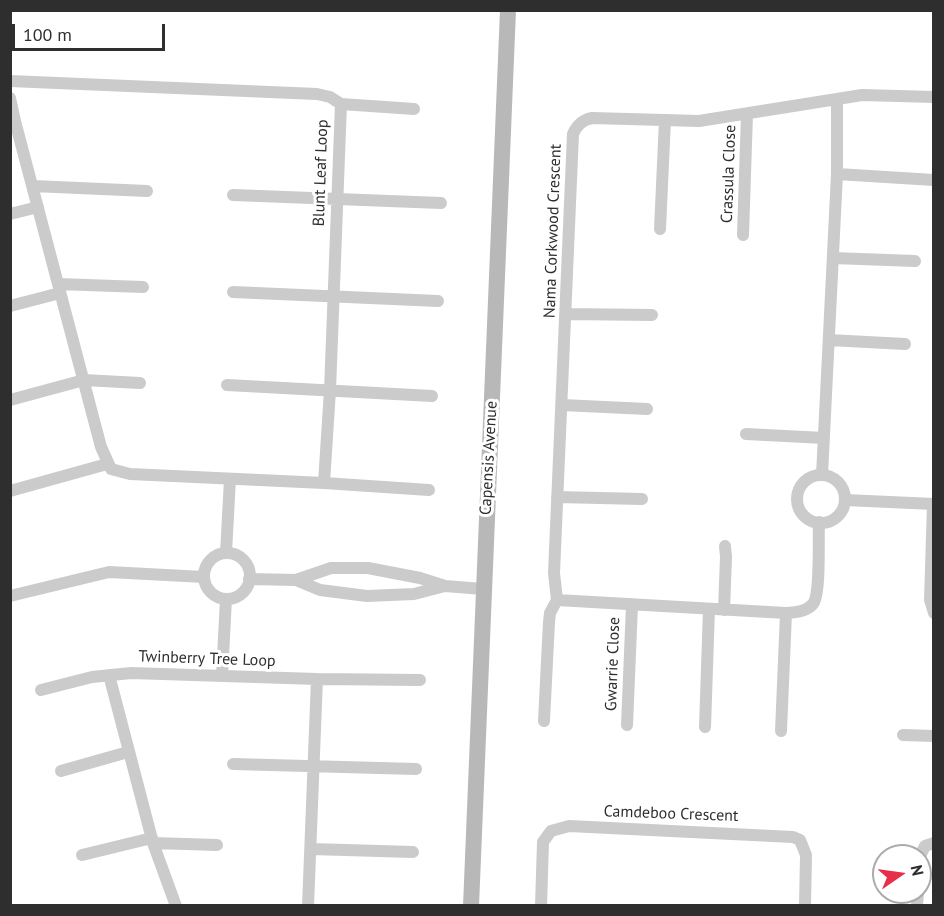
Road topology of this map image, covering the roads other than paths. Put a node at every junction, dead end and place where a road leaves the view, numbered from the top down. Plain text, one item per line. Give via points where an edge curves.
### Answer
1 (508, 10) edge
2 (10, 81) edge
3 (933, 97) edge
4 (10, 98) edge
5 (837, 100) junction
6 (341, 104) junction
7 (414, 109) dead end
8 (747, 114) junction
9 (665, 120) junction
10 (13, 122) edge
11 (837, 174) junction
12 (933, 180) edge
13 (33, 186) junction
14 (147, 191) dead end
15 (232, 195) dead end
16 (337, 198) junction
17 (441, 203) dead end
18 (38, 207) junction
19 (10, 214) edge
20 (660, 230) dead end
21 (743, 235) dead end
22 (833, 258) junction
23 (915, 261) dead end
24 (143, 287) dead end
25 (59, 289) junction
26 (233, 292) dead end
27 (334, 296) junction
28 (438, 301) dead end
29 (10, 306) edge
30 (566, 314) junction
31 (652, 315) dead end
32 (829, 340) junction
33 (905, 344) dead end
34 (84, 380) junction
35 (140, 383) dead end
36 (227, 385) dead end
37 (330, 390) junction
38 (432, 396) dead end
39 (10, 400) edge
40 (562, 405) junction
41 (647, 409) dead end
42 (746, 434) dead end
43 (824, 438) junction
44 (107, 464) junction
45 (822, 475) junction
46 (230, 479) junction
47 (324, 483) junction
48 (429, 490) dead end
49 (10, 491) edge
50 (557, 497) junction
51 (642, 499) dead end
52 (845, 500) junction
53 (933, 504) edge
54 (819, 522) junction
55 (724, 546) dead end
56 (226, 553) junction
57 (204, 577) junction
58 (249, 579) junction
59 (296, 580) junction
60 (445, 586) junction
61 (483, 590) junction
62 (10, 596) edge
63 (226, 599) junction
64 (557, 600) junction
65 (632, 605) junction
66 (709, 609) junction
67 (724, 610) junction
68 (786, 613) junction
69 (933, 613) edge
70 (110, 675) junction
71 (222, 676) junction
72 (317, 679) junction
73 (420, 680) dead end
74 (41, 690) dead end
75 (544, 721) dead end
76 (627, 725) dead end
77 (705, 727) dead end
78 (781, 731) dead end
79 (903, 735) dead end
80 (933, 736) edge
81 (128, 752) junction
82 (233, 764) dead end
83 (313, 766) junction
84 (416, 769) dead end
85 (61, 771) dead end
86 (153, 840) junction
87 (216, 845) dead end
88 (311, 849) junction
89 (413, 852) dead end
90 (82, 855) dead end
91 (176, 906) edge
92 (308, 906) edge
93 (471, 906) edge
94 (541, 906) edge
95 (805, 906) edge

1 - 61 street, Capensis Avenue
2 - 6 street, Blunt Leaf Loop via 317,94
3 - 5 street, Nama Corkwood Crescent via 862,95
4 - 10 street
5 - 8 street, Nama Corkwood Crescent
5 - 11 street
6 - 7 street
6 - 16 street, Blunt Leaf Loop
8 - 9 street, Nama Corkwood Crescent via 699,121
8 - 21 street, Crassula Close
9 - 20 street
9 - 30 street, Nama Corkwood Crescent via 592,118 576,128
10 - 13 street
11 - 12 street
11 - 22 street
13 - 14 street
13 - 18 street
15 - 16 street
16 - 17 street
16 - 27 street, Blunt Leaf Loop
18 - 19 street
18 - 25 street
22 - 23 street
22 - 32 street
24 - 25 street
25 - 29 street
25 - 34 street
26 - 27 street
27 - 28 street
27 - 37 street, Blunt Leaf Loop
30 - 31 street
30 - 40 street, Nama Corkwood Crescent
32 - 33 street
32 - 43 street
34 - 35 street
34 - 39 street
34 - 44 street
36 - 37 street
37 - 38 street
37 - 47 street, Blunt Leaf Loop
40 - 41 street
40 - 50 street, Nama Corkwood Crescent
42 - 43 street
43 - 45 street
44 - 46 street via 122,474
44 - 49 street
45 - 52 street via 841,486
45 - 54 street via 807,480 798,493 804,516
46 - 47 street
46 - 56 street
47 - 48 street
50 - 51 street
50 - 64 street, Nama Corkwood Crescent
52 - 53 street
52 - 54 street via 834,519
53 - 69 street
54 - 68 street via 815,602 805,610
55 - 67 street
56 - 57 street via 210,560
56 - 58 street via 244,561
57 - 62 street via 109,572
57 - 63 street via 208,590
58 - 59 street
58 - 63 street via 242,593
59 - 60 street via 320,590 367,596 414,594
59 - 60 street via 331,568 368,568
60 - 61 street
61 - 93 street, Capensis Avenue
63 - 71 street
64 - 65 street
64 - 75 street via 549,622
65 - 66 street
65 - 76 street, Gwarrie Close
66 - 67 street
66 - 77 street
67 - 68 street
68 - 78 street
70 - 71 street, Twinberry Tree Loop
70 - 74 street, Twinberry Tree Loop
70 - 81 street
71 - 72 street, Twinberry Tree Loop
72 - 73 street, Twinberry Tree Loop
72 - 83 street
79 - 80 street
81 - 85 street
81 - 86 street
82 - 83 street
83 - 84 street
83 - 88 street
86 - 87 street
86 - 90 street
86 - 91 street
88 - 89 street
88 - 92 street
94 - 95 street, Camdeboo Crescent via 543,842 551,831 569,826 793,837 800,840 806,855

